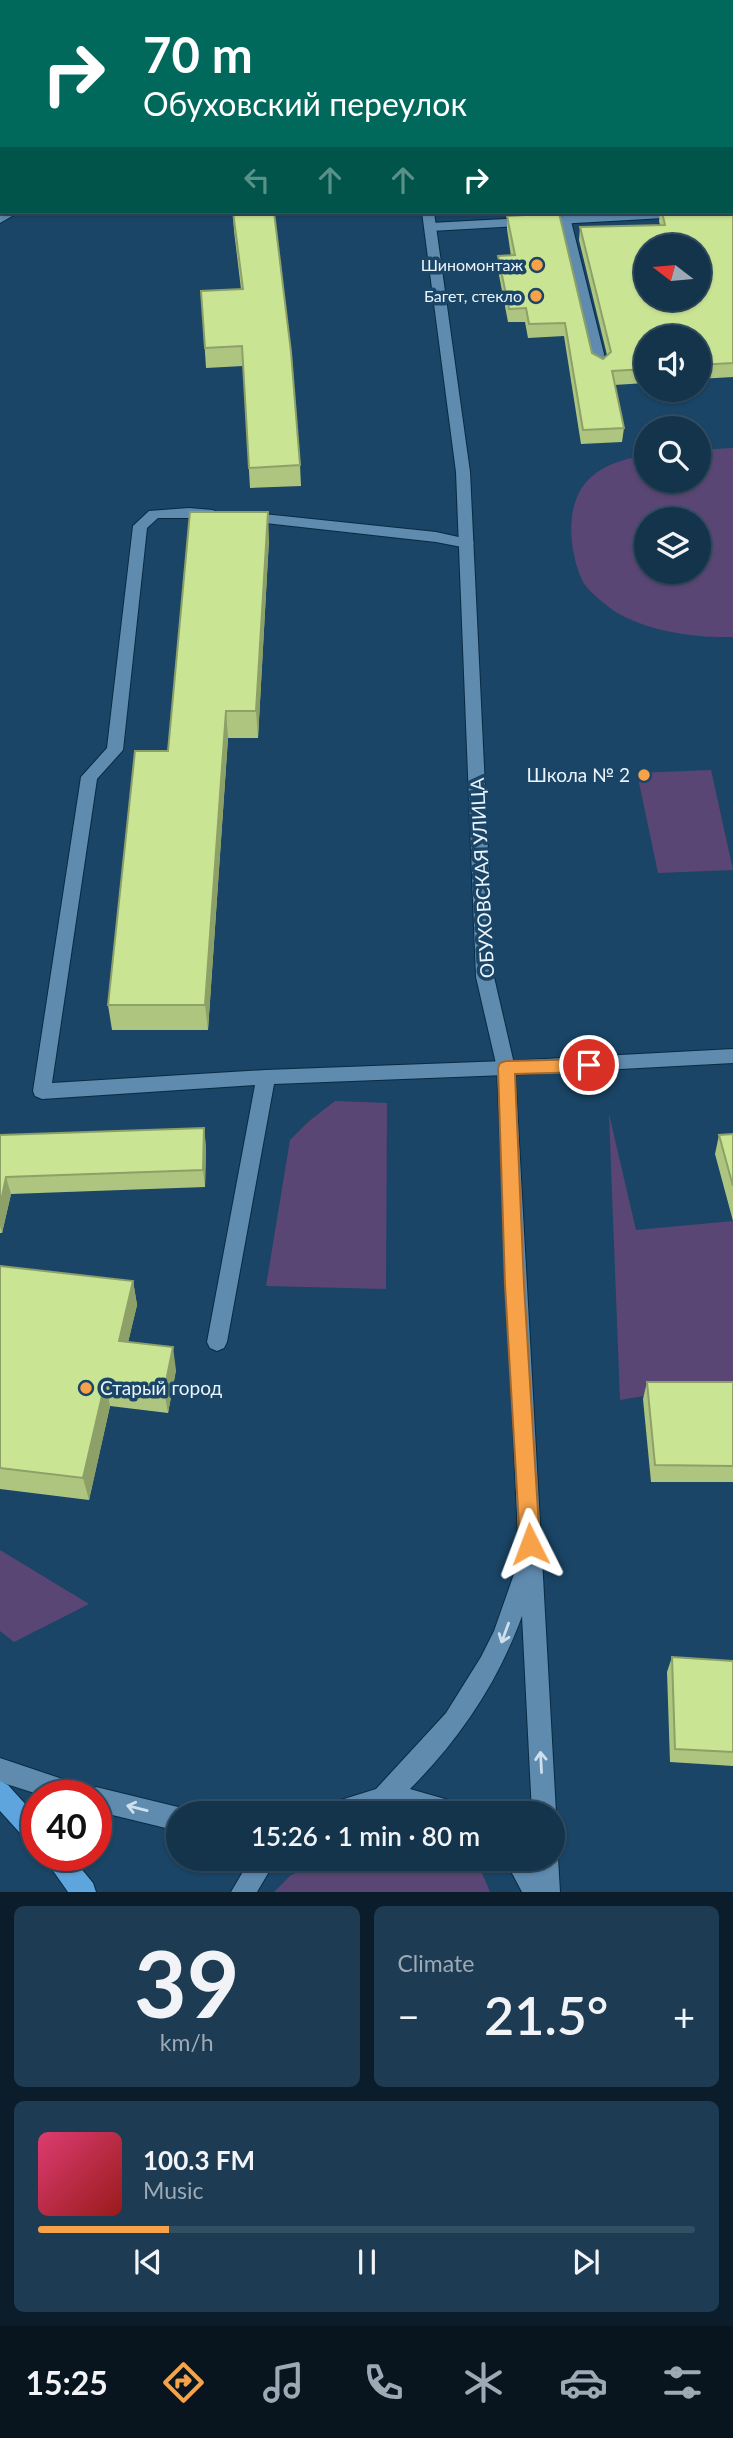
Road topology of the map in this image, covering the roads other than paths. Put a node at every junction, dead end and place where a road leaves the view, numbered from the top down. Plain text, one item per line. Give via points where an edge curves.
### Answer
1 (428, 214) edge
2 (670, 214) edge
3 (565, 221) junction
4 (431, 227) junction
5 (600, 366) edge
6 (467, 542) junction
7 (733, 1056) edge
8 (506, 1068) junction
9 (267, 1077) junction
10 (217, 1342) dead end
11 (530, 1544) junction
12 (0, 1770) edge
13 (32, 1780) edge
14 (0, 1793) edge
15 (384, 1798) junction
16 (374, 1801) edge
17 (413, 1801) edge
18 (543, 1801) edge
19 (112, 1803) edge
20 (166, 1816) edge
21 (21, 1817) edge
22 (67, 1871) edge
23 (257, 1871) edge
24 (523, 1871) edge
25 (547, 1871) edge
26 (84, 1892) edge
27 (243, 1892) edge
28 (535, 1892) edge
29 (548, 1892) edge

1 - 4 street, ОБУХОВСКАЯ УЛИЦА
2 - 3 street
3 - 4 street
3 - 5 street
4 - 6 street, ОБУХОВСКАЯ УЛИЦА via 463,472
6 - 8 street, ОБУХОВСКАЯ УЛИЦА via 485,977
6 - 9 street via 189,512 154,514 140,526 115,750 89,776 42,1091
7 - 8 street
8 - 9 street
8 - 11 street, ОБУХОВСКАЯ УЛИЦА
9 - 10 street
11 -> 15 street via 502,1642 478,1689 443,1737
18 -> 11 street, ОБУХОВСКАЯ УЛИЦА
12 - 13 street
14 - 21 main road
15 - 16 street
15 - 17 street
20 -> 19 street
22 - 26 main road
23 - 27 street
24 - 28 street
25 - 29 street

